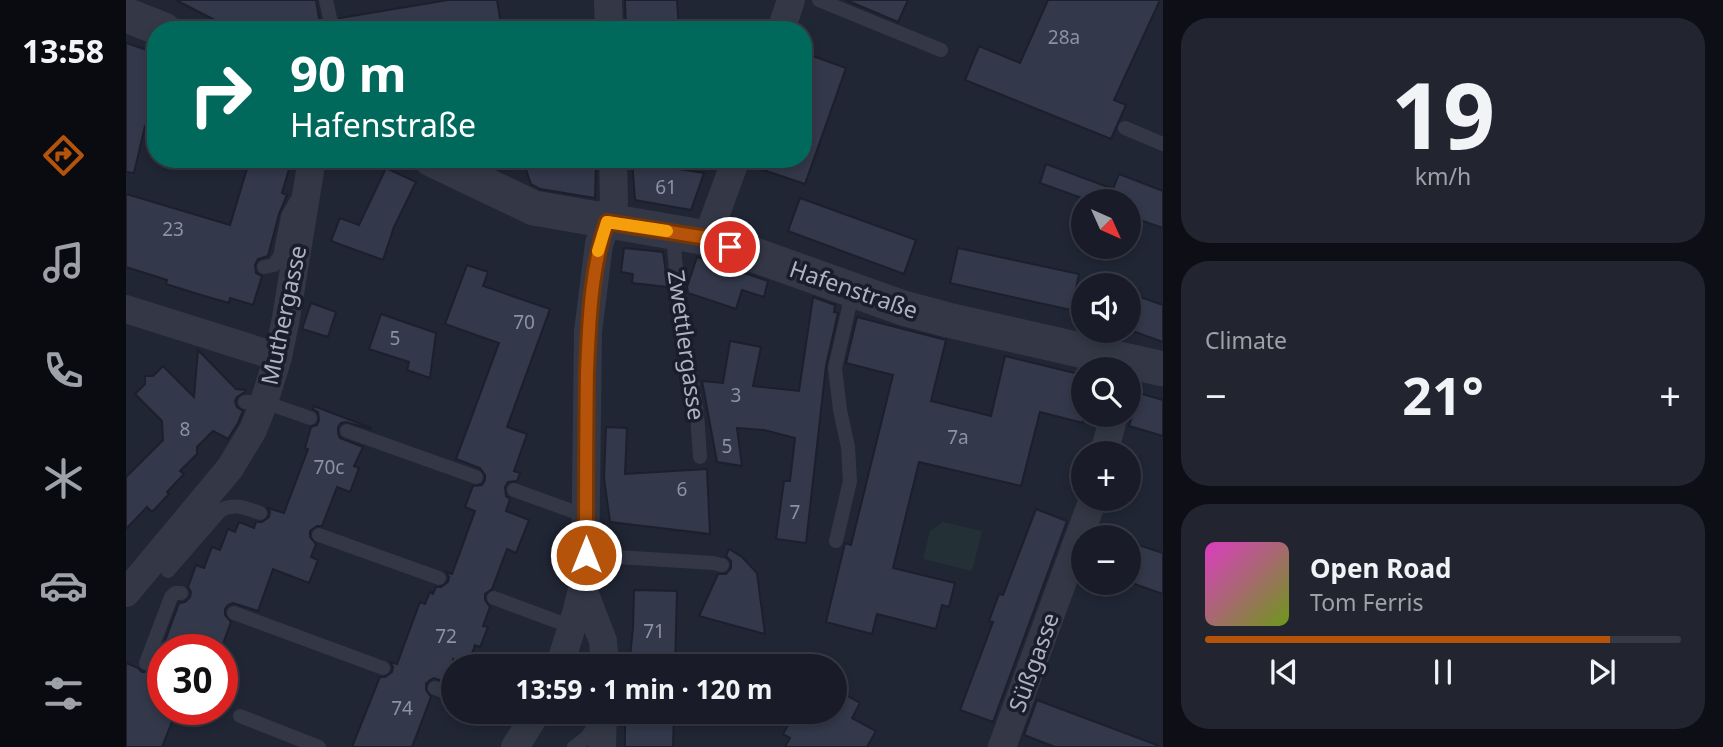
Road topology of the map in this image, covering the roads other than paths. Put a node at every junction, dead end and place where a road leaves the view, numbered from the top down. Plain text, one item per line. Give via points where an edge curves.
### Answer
1 (326, 0) edge
2 (608, 0) edge
3 (791, 0) edge
4 (819, 0) edge
5 (126, 15) edge
6 (331, 21) edge
7 (609, 21) edge
8 (784, 21) edge
9 (147, 23) edge
10 (940, 50) dead end
11 (1125, 128) dead end
12 (1163, 144) edge
13 (450, 168) edge
14 (613, 168) edge
15 (733, 168) edge
16 (310, 172) edge
17 (607, 222) junction
18 (673, 232) junction
19 (707, 238) junction
20 (264, 267) dead end
21 (853, 290) junction
22 (126, 309) edge
23 (278, 357) junction
24 (1095, 357) edge
25 (1141, 367) edge
26 (1163, 369) edge
27 (255, 402) junction
28 (310, 418) dead end
29 (347, 431) dead end
30 (700, 457) dead end
31 (476, 477) dead end
32 (513, 490) dead end
33 (1089, 511) edge
34 (260, 513) dead end
35 (586, 516) junction
36 (319, 535) dead end
37 (836, 541) dead end
38 (586, 555) junction
39 (722, 565) dead end
40 (167, 571) dead end
41 (439, 578) dead end
42 (583, 589) junction
43 (126, 593) edge
44 (181, 593) dead end
45 (494, 598) dead end
46 (234, 613) dead end
47 (572, 627) junction
48 (563, 654) edge
49 (604, 654) edge
50 (146, 663) dead end
51 (383, 668) dead end
52 (435, 688) dead end
53 (441, 690) edge
54 (240, 716) dead end
55 (530, 724) edge
56 (596, 724) edge
57 (603, 724) edge
58 (319, 747) edge
59 (515, 747) edge
60 (574, 747) edge
61 (602, 747) edge
62 (1002, 747) edge

1 - 6 lane
2 - 7 street
3 - 8 street
4 - 10 lane
5 - 9 street
11 - 12 lane
13 - 17 street, Hafenstraße via 534,208
14 - 17 street via 614,202
15 - 19 street
16 - 20 lane via 288,216 279,256 274,265
16 - 23 street, Muthergasse
17 - 18 street, Hafenstraße
17 - 35 street via 599,244 588,331
18 - 19 street, Hafenstraße
18 - 30 lane, Zwettlergasse
19 - 21 street, Hafenstraße
21 - 24 street, Hafenstraße via 903,308
21 - 37 lane via 835,368 850,481
22 - 23 street
23 - 27 street, Muthergasse
25 - 26 street, Hafenstraße
27 - 28 lane
27 - 43 street, Muthergasse via 253,430 230,468
29 - 31 lane
32 - 35 lane
33 - 62 street, Süßgasse
34 - 40 lane via 239,506 221,510
35 - 38 street
36 - 41 lane
38 - 39 lane
38 - 42 street
42 - 47 street
42 - 49 street
44 - 50 lane via 171,597
45 - 47 lane
46 - 51 lane
47 - 48 street
52 - 53 lane
54 - 58 lane
55 - 59 street
56 - 60 lane
57 - 61 street

